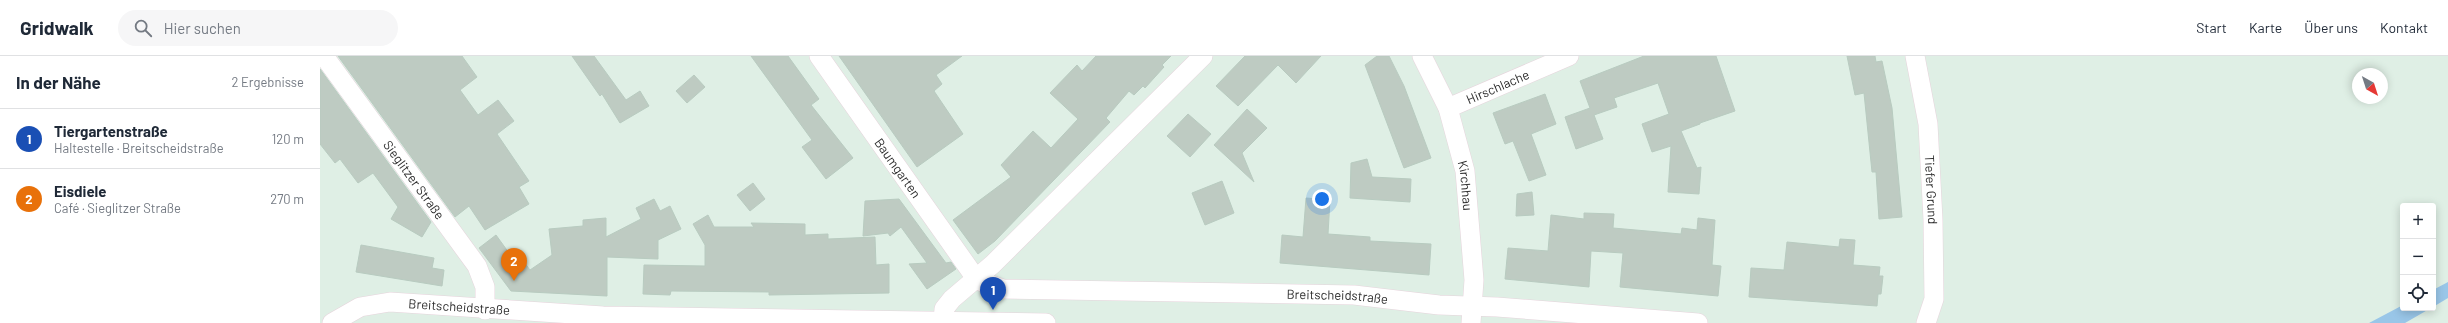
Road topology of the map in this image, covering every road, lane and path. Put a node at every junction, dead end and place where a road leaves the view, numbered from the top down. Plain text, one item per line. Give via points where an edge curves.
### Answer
1 (324, 56) edge
2 (819, 56) edge
3 (1203, 56) edge
4 (1422, 56) edge
5 (1569, 56) edge
6 (1915, 56) edge
7 (1448, 108) junction
8 (977, 280) junction
9 (485, 310) junction
10 (1472, 315) edge
11 (942, 322) junction
12 (332, 323) edge
13 (1046, 323) edge
14 (1698, 323) edge
15 (1926, 323) edge

1 - 9 street, Sieglitzer Straße via 477,266 485,286
2 - 8 street, Baumgarten
3 - 8 street
4 - 7 street, Kirchhau
5 - 7 street, Hirschlache
6 - 15 street, Tiefer Grund via 1928,124 1933,220 1934,299
7 - 10 street, Kirchhau via 1465,171 1474,277
8 - 10 street, Breitscheidstraße via 1003,289 1354,295 1439,305
8 - 11 street via 952,299 944,309
9 - 11 street, Breitscheidstraße via 618,316
9 - 12 street, Breitscheidstraße via 390,302 360,308
10 - 14 street, Breitscheidstraße
11 - 13 street, Breitscheidstraße

